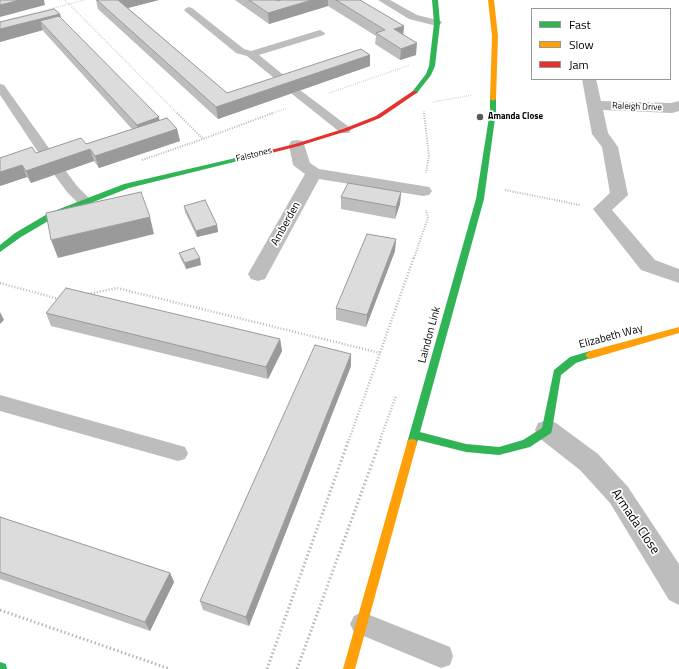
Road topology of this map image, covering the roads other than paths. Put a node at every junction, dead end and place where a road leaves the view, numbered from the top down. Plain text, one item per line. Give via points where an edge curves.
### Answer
1 (383, 0) edge
2 (435, 0) edge
3 (491, 0) edge
4 (189, 10) dead end
5 (436, 23) junction
6 (320, 33) dead end
7 (251, 54) junction
8 (589, 80) edge
9 (0, 87) edge
10 (594, 105) junction
11 (679, 106) edge
12 (345, 130) junction
13 (296, 145) junction
14 (51, 161) edge
15 (60, 173) edge
16 (314, 173) junction
17 (423, 191) road end
18 (84, 201) junction
19 (0, 249) edge
20 (258, 274) dead end
21 (679, 276) edge
22 (679, 330) edge
23 (0, 403) edge
24 (547, 430) junction
25 (415, 435) junction
26 (178, 453) dead end
27 (679, 590) edge
28 (362, 624) junction
29 (441, 656) dead end
30 (349, 669) edge

1 - 5 lane via 413,17
2 - 5 street, Falstones
3 - 25 street, Laindon Link via 495,36 493,111 480,199
4 - 7 lane via 240,51
5 - 12 street, Falstones via 432,66 416,92 378,117
6 - 7 lane
7 - 12 lane
8 - 10 street, Raleigh Drive
9 - 14 lane
10 - 11 street, Raleigh Drive via 672,108
10 - 21 street, Raleigh Drive via 600,134 610,147 619,195 602,209 648,264
12 - 13 street, Falstones
13 - 16 street via 302,165
13 - 18 street, Falstones via 127,186
15 - 18 lane
16 - 17 street
16 - 20 street, Amberden
18 - 19 street, Falstones via 52,215
22 - 24 street, Elizabeth Way via 573,360 557,373
23 - 26 lane
24 - 25 street via 526,444 499,451 466,448
24 - 27 street, Armada Close via 589,462 619,495
25 - 28 street, Laindon Link
28 - 29 lane
28 - 30 street, Laindon Link

